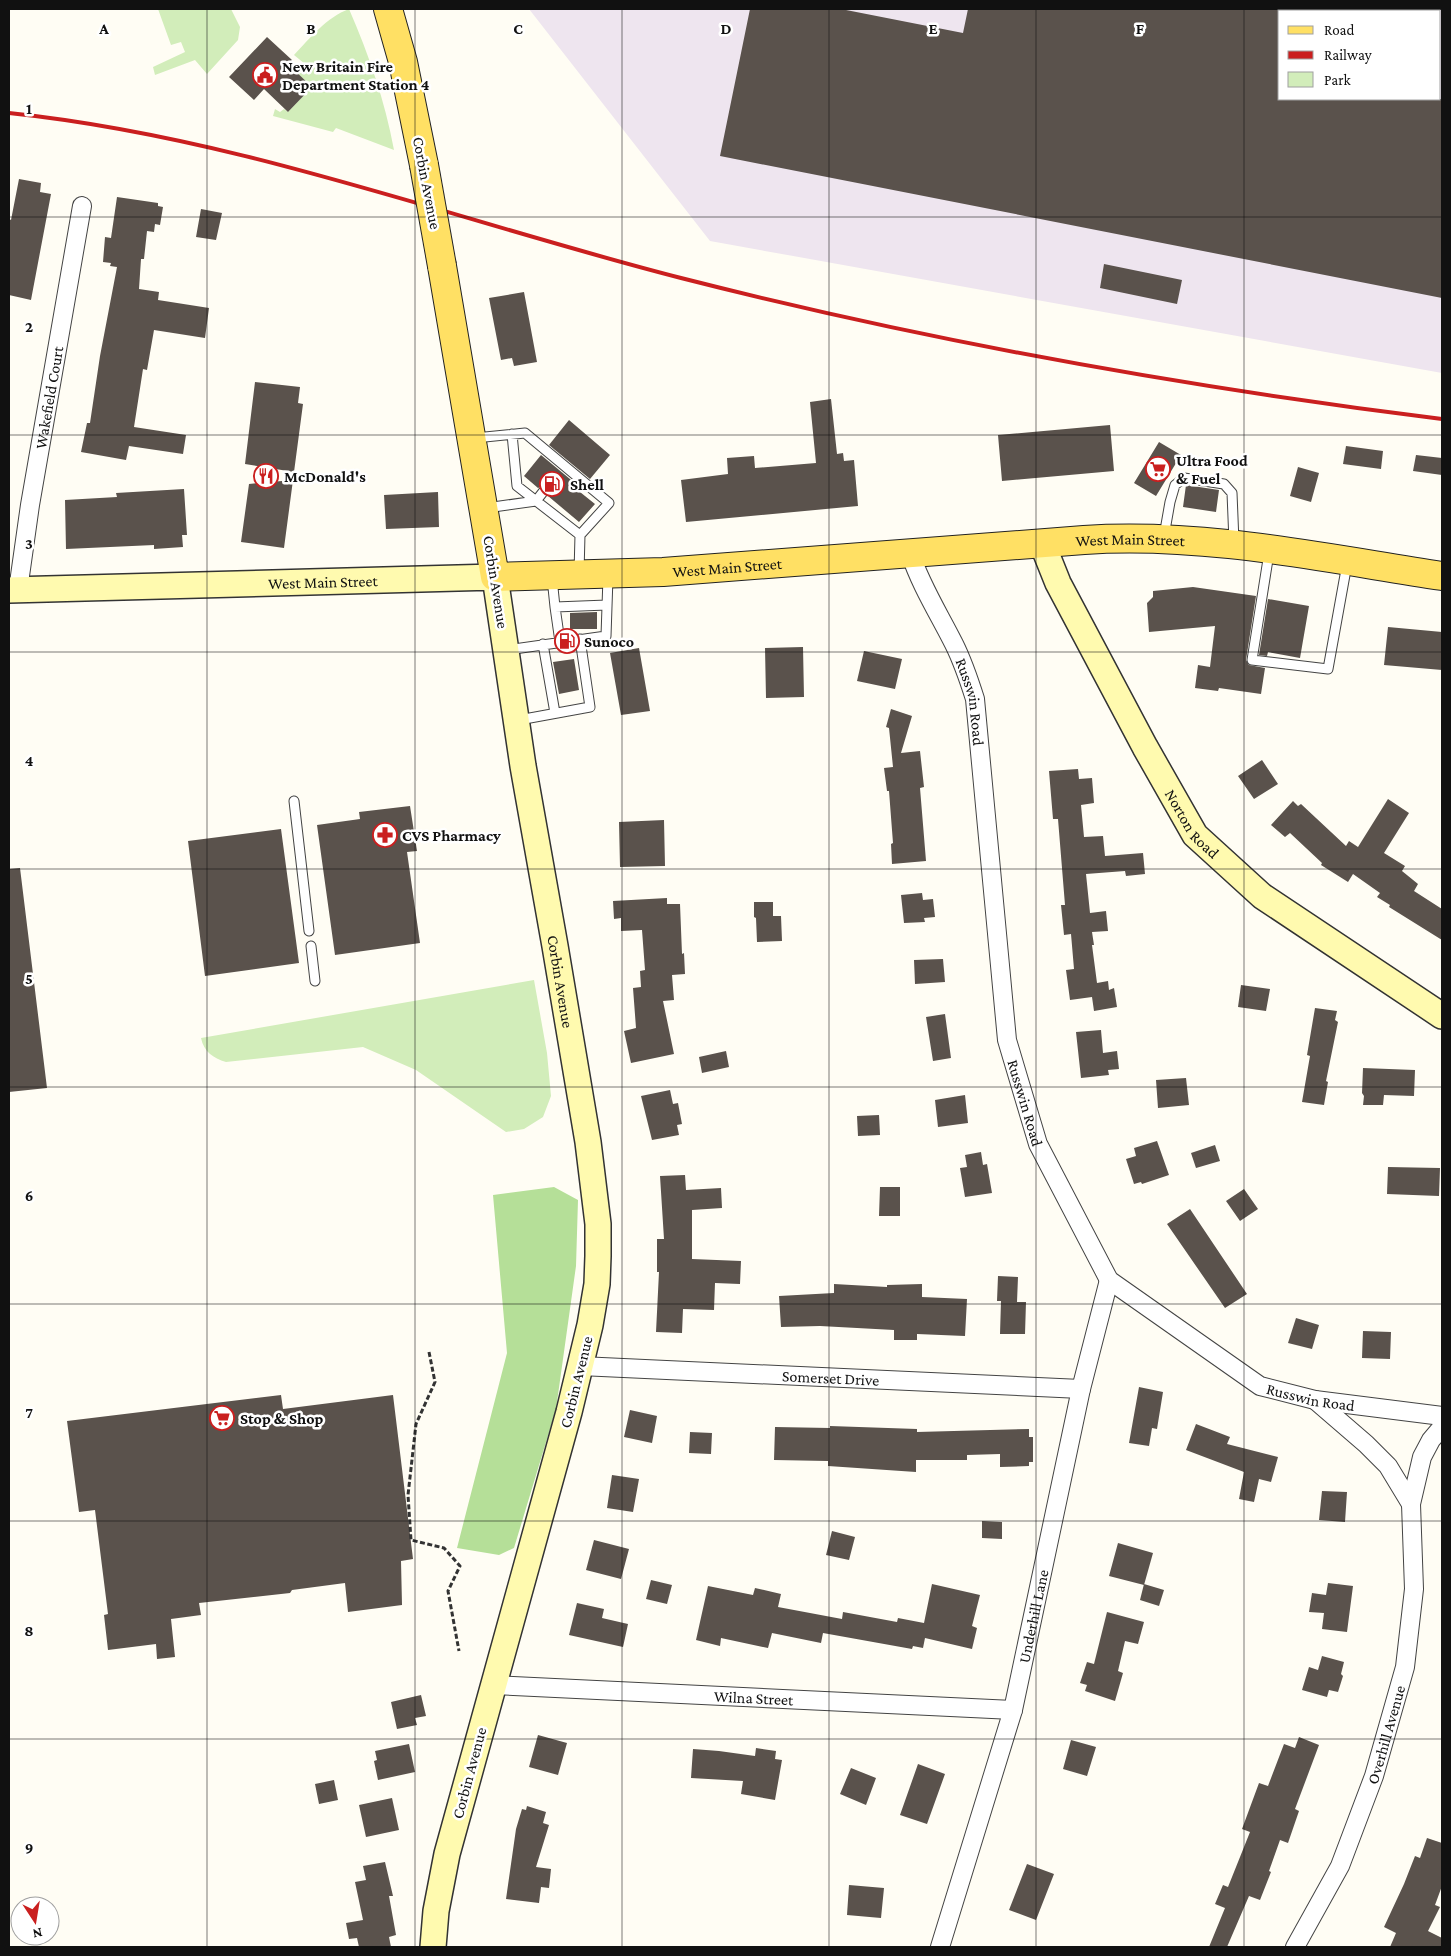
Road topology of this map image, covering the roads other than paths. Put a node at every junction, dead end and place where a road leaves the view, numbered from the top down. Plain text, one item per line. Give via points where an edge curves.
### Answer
1 (388, 9) edge
2 (82, 206) dead end
3 (512, 434) junction
4 (472, 438) junction
5 (543, 492) dead end
6 (536, 501) junction
7 (484, 509) junction
8 (580, 535) junction
9 (1164, 538) junction
10 (1042, 543) junction
11 (1234, 544) junction
12 (1270, 549) junction
13 (910, 553) junction
14 (1348, 562) junction
15 (579, 574) junction
16 (608, 574) junction
17 (552, 576) junction
18 (1442, 576) edge
19 (495, 577) junction
20 (13, 590) edge
21 (607, 605) junction
22 (555, 607) junction
23 (580, 639) junction
24 (560, 642) junction
25 (543, 644) junction
26 (506, 650) junction
27 (555, 713) junction
28 (516, 720) junction
29 (294, 802) dead end
30 (309, 931) dead end
31 (311, 946) dead end
32 (316, 981) dead end
33 (1442, 1016) edge
34 (1108, 1280) junction
35 (580, 1366) junction
36 (1081, 1389) junction
37 (1315, 1400) junction
38 (1442, 1416) edge
39 (1442, 1427) edge
40 (1411, 1504) junction
41 (494, 1685) junction
42 (1013, 1710) junction
43 (433, 1947) edge
44 (940, 1947) edge
45 (1295, 1947) edge

1 - 4 main road, Corbin Avenue, bridge via 424,165
2 - 20 street, Wakefield Court
3 - 4 lane
3 - 6 lane via 517,486
3 - 8 lane via 525,434 589,493 608,503
4 - 7 main road, Corbin Avenue
5 - 6 lane
6 - 7 lane
6 - 8 lane via 567,519
7 - 19 main road, Corbin Avenue
8 - 15 lane
9 - 10 main road, West Main Street
9 - 11 main road, West Main Street
9 - 11 lane via 1175,485 1184,478 1224,484 1232,493
10 - 13 main road, West Main Street
10 - 33 main road, Norton Road via 1062,591 1196,835 1262,896
11 - 12 main road, West Main Street
12 - 14 main road, West Main Street
12 - 14 lane via 1252,660 1328,669
13 - 16 main road, West Main Street
13 - 34 street, Russwin Road via 925,592 967,672 975,699 1007,1040 1038,1144
14 - 18 main road, West Main Street
15 - 16 main road, West Main Street
15 - 17 main road, West Main Street
16 - 21 lane
17 - 19 main road, West Main Street
17 - 22 lane
19 - 20 main road, West Main Street
19 - 26 main road, Corbin Avenue
21 - 22 lane
21 - 23 lane via 606,636
22 - 24 lane
23 - 24 lane
23 - 27 lane via 590,707
24 - 25 lane
25 - 26 lane
25 - 27 lane
26 - 28 main road, Corbin Avenue
27 - 28 lane
28 - 35 main road, Corbin Avenue via 598,1224 597,1284
29 - 30 lane
31 - 32 lane
34 - 36 street, Underhill Lane
34 - 37 street, Russwin Road via 1260,1386
35 - 36 street, Somerset Drive
35 - 41 main road, Corbin Avenue
36 - 42 street, Underhill Lane
37 - 38 street, Russwin Road
37 - 40 street, Overhill Avenue via 1388,1466
39 - 40 street, Overhill Avenue via 1422,1457
40 - 45 street, Overhill Avenue via 1414,1589 1405,1667 1374,1776 1340,1866
41 - 42 street, Wilna Street
41 - 43 main road, Corbin Avenue via 447,1854
42 - 44 street, Underhill Lane

